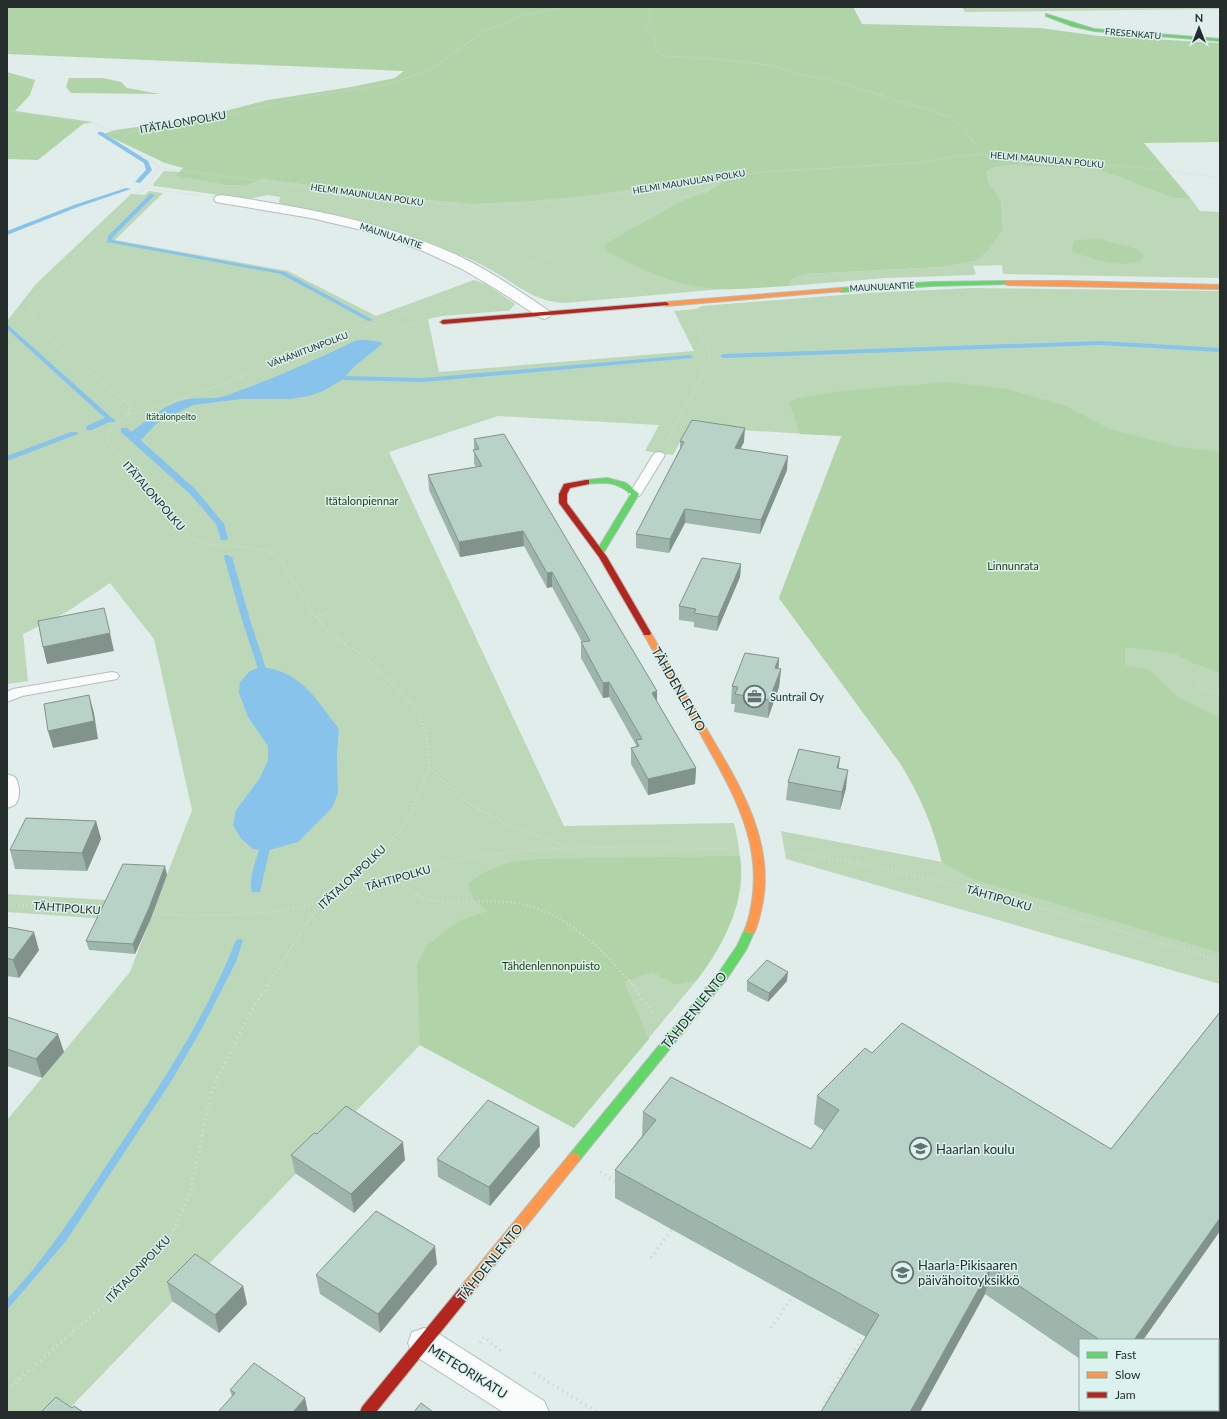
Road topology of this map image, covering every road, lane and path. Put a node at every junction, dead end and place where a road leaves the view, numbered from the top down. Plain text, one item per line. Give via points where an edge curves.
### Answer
1 (567, 7) edge
2 (652, 7) edge
3 (1048, 15) dead end
4 (1220, 40) edge
5 (7, 110) edge
6 (124, 135) junction
7 (977, 147) dead end
8 (159, 168) junction
9 (720, 177) junction
10 (1220, 178) edge
11 (143, 188) junction
12 (221, 199) joint
13 (510, 272) dead end
14 (1220, 287) edge
15 (467, 289) dead end
16 (544, 314) junction
17 (693, 319) dead end
18 (443, 322) joint
19 (366, 328) junction
20 (128, 415) junction
21 (672, 433) dead end
22 (659, 455) dead end
23 (635, 494) junction
24 (600, 552) junction
25 (329, 612) dead end
26 (316, 617) junction
27 (112, 676) dead end
28 (1198, 687) dead end
29 (1220, 694) edge
30 (7, 698) edge
31 (429, 768) junction
32 (7, 782) edge
33 (7, 800) edge
34 (570, 847) junction
35 (731, 849) dead end
36 (782, 850) dead end
37 (394, 877) junction
38 (325, 901) junction
39 (7, 904) edge
40 (103, 911) edge
41 (143, 914) edge
42 (1220, 961) edge
43 (655, 1017) dead end
44 (598, 1170) dead end
45 (624, 1186) edge
46 (672, 1229) dead end
47 (651, 1258) dead end
48 (793, 1296) dead end
49 (771, 1328) dead end
50 (863, 1336) dead end
51 (424, 1343) junction
52 (7, 1390) edge
53 (367, 1412) edge
54 (532, 1412) edge
55 (819, 1412) edge

1 - 6 path, ITÄTALONPOLKU via 526,15 486,30 430,70 385,85 297,98 200,122 138,130
2 - 7 path via 651,20 645,26 652,32 656,50 664,56 770,65 843,83 952,118 966,131
3 - 4 street, FRESENKATU via 1094,30 1144,36
5 - 6 path via 93,123
6 - 8 path, ITÄTALONPOLKU via 123,140 130,150
8 - 9 path, HELMI MAUNULAN POLKU via 420,202 473,206 585,198
8 - 11 path
9 - 10 path, HELMI MAUNULAN POLKU via 778,170 915,163 982,154 1158,169
9 - 13 path via 719,182 707,190 675,199 660,212 613,233
11 - 12 path
11 - 20 path via 40,289 32,302 31,317 40,332 124,400 130,408
12 - 16 street, MAUNULANTIE via 324,217 392,234 488,277
14 - 16 street, MAUNULANTIE via 1059,283 932,284
15 - 19 path, VÄHÄNIITUNPOLKU
16 - 18 street, MAUNULANTIE
17 - 21 path via 709,352 710,360
18 - 19 path
19 - 20 path, VÄHÄNIITUNPOLKU via 209,388
20 - 26 path, ITÄTALONPOLKU via 111,429 106,436 108,441 182,530 194,540 206,544 254,548 269,552 282,560
22 - 23 lane
23 - 24 street
23 - 24 street, TÄHDENLENTO via 626,485 616,481 599,480 567,486 563,494 563,503
24 - 51 street, TÄHDENLENTO via 745,806 758,850 760,880 754,920 742,947 724,974
25 - 26 path
26 - 31 path, ITÄTALONPOLKU via 329,632 363,656 418,711 426,735
27 - 30 lane via 18,692
28 - 29 path
31 - 34 path via 465,800 503,822 530,835
31 - 38 path, ITÄTALONPOLKU via 407,822 370,864
32 - 33 street
34 - 35 path, TÄHTIPOLKU
34 - 37 path, TÄHTIPOLKU via 468,858
36 - 42 path, TÄHTIPOLKU via 882,867 985,893
37 - 38 path, TÄHTIPOLKU
37 - 43 path via 401,886 437,903 509,902 540,910 589,940 636,988
38 - 41 path, TÄHTIPOLKU via 259,914
38 - 52 path, ITÄTALONPOLKU via 309,920 254,1006 219,1074 210,1094 189,1197 170,1237 107,1302
39 - 40 path, TÄHTIPOLKU
44 - 45 path
46 - 47 path
48 - 49 path
50 - 55 path
51 - 53 street, TÄHDENLENTO
51 - 54 street, METEORIKATU

